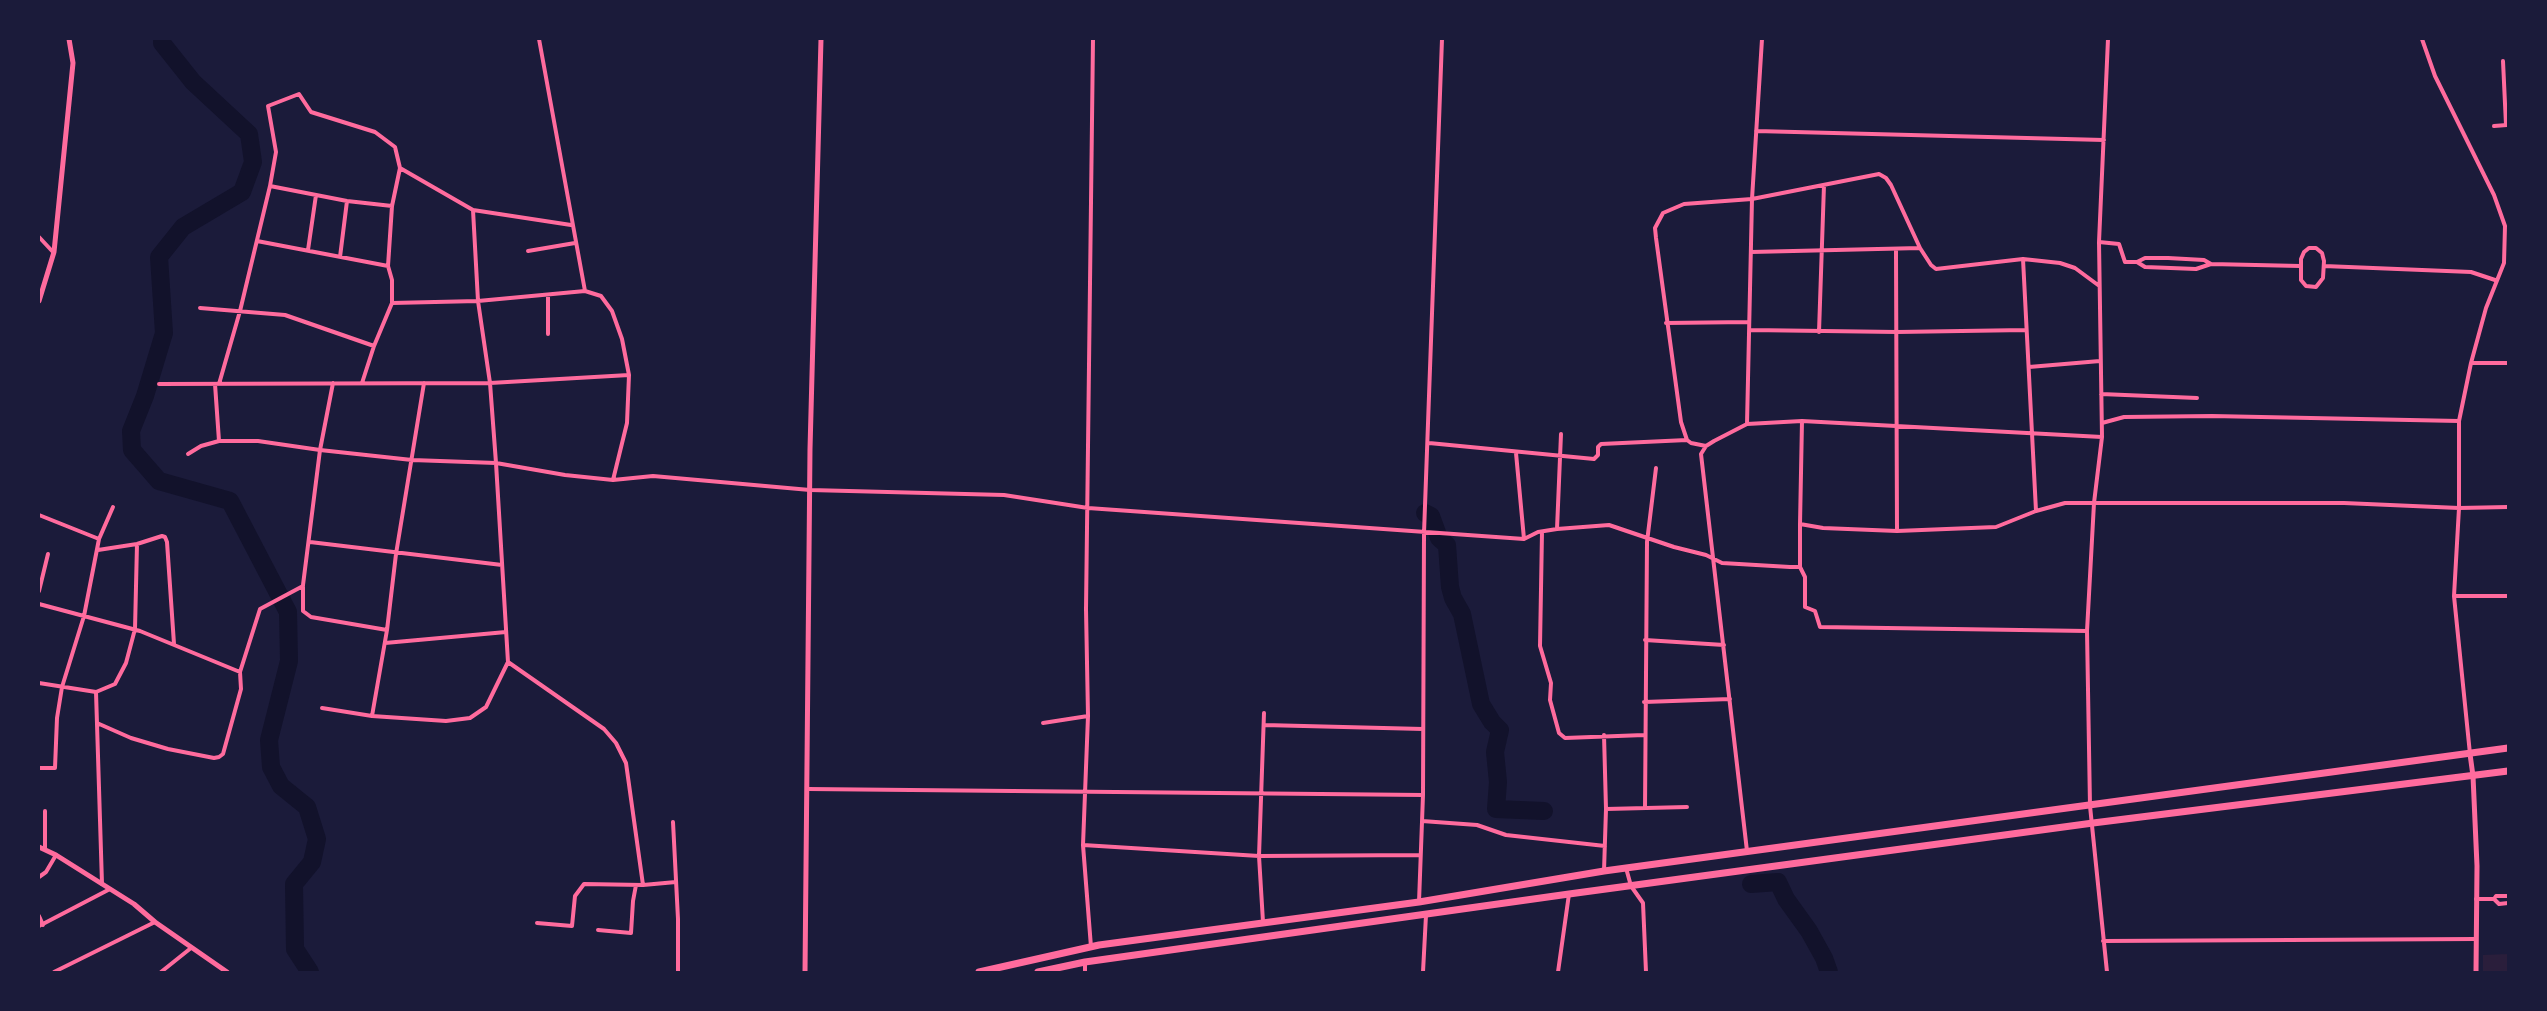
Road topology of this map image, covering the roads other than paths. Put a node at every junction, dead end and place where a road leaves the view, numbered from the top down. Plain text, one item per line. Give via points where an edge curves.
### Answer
1 (69, 39) edge
2 (539, 39) edge
3 (821, 39) edge
4 (1093, 39) edge
5 (1442, 39) edge
6 (1762, 39) edge
7 (2108, 39) edge
8 (2422, 39) edge
9 (2503, 62) dead end
10 (2507, 125) edge
11 (2494, 126) dead end
12 (1756, 131) junction
13 (2104, 140) junction
14 (400, 168) junction
15 (1824, 185) junction
16 (270, 186) junction
17 (316, 195) junction
18 (1752, 200) junction
19 (347, 201) junction
20 (392, 206) junction
21 (473, 210) junction
22 (571, 225) junction
23 (2507, 226) edge
24 (39, 237) edge
25 (257, 241) junction
26 (2099, 242) junction
27 (575, 243) junction
28 (1920, 248) junction
29 (308, 250) junction
30 (1896, 250) junction
31 (1821, 251) junction
32 (54, 252) junction
33 (528, 252) dead end
34 (1751, 252) junction
35 (340, 257) junction
36 (2168, 258) junction
37 (2023, 260) junction
38 (2137, 262) junction
39 (2211, 264) junction
40 (388, 266) junction
41 (2300, 266) junction
42 (2324, 266) junction
43 (2168, 267) junction
44 (2495, 280) junction
45 (2099, 285) junction
46 (585, 291) junction
47 (548, 295) junction
48 (478, 301) junction
49 (39, 302) edge
50 (392, 303) junction
51 (200, 308) dead end
52 (240, 311) junction
53 (1749, 322) junction
54 (1666, 323) junction
55 (1750, 330) junction
56 (2026, 330) junction
57 (1819, 332) junction
58 (1897, 333) junction
59 (548, 334) dead end
60 (374, 346) junction
61 (2100, 361) junction
62 (2471, 363) junction
63 (2508, 363) edge
64 (2029, 367) junction
65 (629, 375) junction
66 (333, 383) junction
67 (362, 383) junction
68 (424, 383) junction
69 (490, 383) junction
70 (159, 384) dead end
71 (217, 384) junction
72 (2102, 394) junction
73 (2198, 398) dead end
74 (2459, 421) junction
75 (1802, 422) junction
76 (2102, 423) junction
77 (1747, 424) junction
78 (1895, 427) junction
79 (1560, 434) dead end
80 (2032, 434) junction
81 (2102, 437) junction
82 (1687, 440) junction
83 (219, 441) junction
84 (1429, 443) junction
85 (1706, 446) junction
86 (320, 450) junction
87 (1516, 453) junction
88 (188, 454) dead end
89 (1559, 455) junction
90 (412, 460) junction
91 (496, 463) junction
92 (1656, 468) dead end
93 (613, 480) junction
94 (810, 490) junction
95 (2094, 503) junction
96 (113, 507) dead end
97 (2508, 507) edge
98 (1088, 508) junction
99 (2459, 508) junction
100 (2036, 511) junction
101 (39, 515) edge
102 (1800, 524) junction
103 (1557, 529) junction
104 (1897, 531) junction
105 (1542, 532) junction
106 (1425, 533) junction
107 (1647, 537) junction
108 (99, 539) junction
109 (1524, 539) junction
110 (310, 542) junction
111 (137, 544) junction
112 (98, 550) junction
113 (48, 554) dead end
114 (396, 554) junction
115 (1714, 559) junction
116 (502, 566) junction
117 (1800, 567) junction
118 (303, 585) junction
119 (39, 591) edge
120 (2454, 596) junction
121 (2508, 596) edge
122 (39, 604) edge
123 (84, 616) junction
124 (135, 629) junction
125 (387, 630) junction
126 (2087, 631) junction
127 (506, 632) junction
128 (1645, 640) junction
129 (385, 643) junction
130 (174, 644) junction
131 (1724, 645) junction
132 (508, 662) junction
133 (240, 672) junction
134 (39, 682) edge
135 (62, 687) junction
136 (96, 692) junction
137 (1730, 699) junction
138 (1644, 702) junction
139 (322, 708) dead end
140 (1264, 713) dead end
141 (372, 716) junction
142 (1088, 716) junction
143 (97, 723) junction
144 (1043, 723) dead end
145 (1264, 724) junction
146 (1423, 729) junction
147 (1604, 735) junction
148 (1644, 735) junction
149 (2508, 748) edge
150 (2470, 754) junction
151 (39, 768) edge
152 (2508, 771) edge
153 (2473, 776) junction
154 (808, 789) junction
155 (1086, 791) junction
156 (1262, 795) junction
157 (1423, 795) junction
158 (2090, 806) junction
159 (1687, 807) dead end
160 (1645, 808) junction
161 (1606, 809) junction
162 (45, 811) dead end
163 (673, 822) dead end
164 (1422, 822) junction
165 (2093, 823) junction
166 (1083, 845) junction
167 (1605, 846) junction
168 (42, 848) edge
169 (1747, 851) junction
170 (56, 855) junction
171 (1420, 855) junction
172 (1259, 856) junction
173 (1626, 868) junction
174 (1604, 871) junction
175 (39, 877) edge
176 (102, 881) junction
177 (676, 882) junction
178 (636, 885) junction
179 (643, 885) junction
180 (1631, 886) junction
181 (110, 889) junction
182 (1569, 894) junction
183 (2508, 896) edge
184 (2476, 899) junction
185 (2494, 899) junction
186 (1419, 902) junction
187 (2508, 903) edge
188 (1426, 914) junction
189 (39, 916) edge
190 (155, 922) junction
191 (1263, 922) junction
192 (537, 923) dead end
193 (41, 926) edge
194 (598, 930) dead end
195 (2476, 939) junction
196 (2103, 941) junction
197 (1092, 947) junction
198 (191, 948) junction
199 (1085, 962) junction
200 (54, 972) edge
201 (161, 972) edge
202 (227, 972) edge
203 (678, 972) edge
204 (805, 972) edge
205 (979, 972) edge
206 (1038, 972) edge
207 (1085, 972) edge
208 (1423, 972) edge
209 (1558, 972) edge
210 (1646, 972) edge
211 (2107, 972) edge
212 (2476, 972) edge

1 - 32 street via 73,63
2 - 22 street
3 - 94 street
4 - 98 street
5 - 84 street
6 - 12 street
7 - 13 street
8 - 23 street via 2435,76
9 - 10 street
10 - 11 street
12 - 13 street
12 - 18 street
13 - 26 street
14 - 16 street via 395,147 375,132 311,112 299,94 268,106 276,152
14 - 20 street
14 - 21 street
15 - 18 street
15 - 28 street via 1879,174 1886,178
15 - 31 street
16 - 17 street
16 - 25 street
17 - 19 street
17 - 29 street
18 - 34 street
18 - 54 street via 1684,204 1663,213 1655,228
19 - 20 street
19 - 35 street
20 - 40 street
21 - 22 street
21 - 48 street
22 - 27 street
23 - 44 street via 2504,263
24 - 32 street
25 - 29 street
25 - 52 street
26 - 38 street via 2119,244 2125,262
26 - 45 street
27 - 33 street
27 - 46 street
28 - 30 street
28 - 37 street via 1936,268
29 - 35 street
30 - 31 street
30 - 58 street
31 - 34 street
31 - 57 street
32 - 49 street
34 - 53 street
35 - 40 street
36 - 38 street
36 - 39 street
36 - 43 street
37 - 45 street via 2060,263 2075,268
37 - 56 street
38 - 43 street via 2145,267
39 - 41 street
39 - 43 street via 2196,269
40 - 50 street
41 - 42 street via 2309,248 2322,253
41 - 42 street via 2301,280 2306,286 2316,287 2323,278
42 - 44 street via 2471,272
44 - 62 street
45 - 61 street
46 - 47 street
46 - 65 street via 601,296 612,311
47 - 48 street
47 - 59 street
48 - 50 street
48 - 69 street
50 - 60 street
51 - 52 street
52 - 60 street via 285,315
52 - 71 street
53 - 54 street
53 - 55 street
54 - 82 street
55 - 57 street
55 - 77 street
56 - 58 street
56 - 64 street
57 - 58 street
58 - 78 street
60 - 67 street
61 - 64 street
61 - 72 street
62 - 63 street
62 - 74 street
64 - 80 street
65 - 69 street
65 - 93 street via 627,423
66 - 67 street
66 - 71 street
66 - 86 street
67 - 68 street
68 - 69 street
68 - 90 street
69 - 91 street
70 - 71 street
71 - 83 street
72 - 73 street
72 - 76 street
74 - 76 street via 2212,416 2124,417
74 - 99 street
75 - 77 street
75 - 78 street
75 - 102 street
76 - 81 street
77 - 85 street
78 - 80 street
78 - 104 street
79 - 89 street
80 - 81 street
80 - 100 street
81 - 95 street
82 - 85 street
82 - 89 street via 1601,444 1594,459
83 - 86 street via 258,441
83 - 88 street
84 - 87 street
84 - 106 street
85 - 115 street via 1701,454
86 - 90 street
86 - 110 street
87 - 89 street
87 - 109 street
89 - 103 street
90 - 91 street
90 - 114 street
91 - 93 street
91 - 116 street
92 - 107 street
93 - 94 street via 653,476
94 - 98 street via 1004,495
94 - 154 street
95 - 99 street via 2344,503
95 - 100 street via 2065,503
95 - 126 street
96 - 108 street
97 - 99 street
98 - 106 street
98 - 142 street
99 - 120 street
100 - 104 street via 1996,527
101 - 108 street
102 - 104 street
102 - 117 street
103 - 105 street
103 - 107 street via 1609,525
105 - 109 street
105 - 147 street via 1540,640 1551,683 1555,722 1565,738
106 - 109 street
106 - 146 street
107 - 115 street
107 - 128 street
108 - 112 street
110 - 114 street
110 - 118 street
111 - 112 street
111 - 124 street
111 - 130 street via 162,536 167,542
112 - 123 street
113 - 119 street
114 - 116 street
114 - 125 street
115 - 117 street via 1722,563
115 - 131 street
116 - 127 street
117 - 126 street via 1805,577 1805,607 1815,611 1820,627
118 - 125 street via 303,611 311,617
118 - 133 street via 266,604 256,618
120 - 121 street
120 - 150 street
122 - 123 street
123 - 124 street
123 - 135 street
124 - 130 street
124 - 136 street via 122,673 115,684
125 - 129 street
126 - 158 street
127 - 129 street
127 - 132 street
128 - 131 street
128 - 138 street
129 - 141 street
130 - 133 street
131 - 137 street
132 - 141 street via 486,707 470,718 446,721
132 - 179 street via 604,729 616,743 626,763
133 - 143 street via 241,689 219,757 168,749
134 - 135 street
135 - 136 street
135 - 151 street via 55,768
136 - 143 street
137 - 138 street
137 - 169 street
138 - 148 street
139 - 141 street
140 - 145 street
142 - 144 street
142 - 155 street
143 - 176 street
145 - 146 street
145 - 156 street
146 - 157 street
147 - 148 street
147 - 161 street
148 - 160 street
149 - 150 highway
150 - 153 street
150 - 158 highway
152 - 153 highway
153 - 165 highway
153 - 184 street
154 - 155 street
154 - 204 street
155 - 156 street
155 - 166 street
156 - 157 street
156 - 172 street
157 - 164 street
158 - 165 street
158 - 169 highway
159 - 160 street
160 - 161 street
161 - 167 street
162 - 168 street
163 - 177 street
164 - 167 street via 1477,825 1506,835
164 - 171 street
165 - 180 highway
165 - 196 street
166 - 172 street
166 - 197 street
167 - 174 street
168 - 170 street
169 - 173 highway
170 - 175 street
170 - 176 street
171 - 172 street
171 - 186 street
172 - 191 street
173 - 174 highway
173 - 180 street
174 - 186 highway
176 - 181 street
177 - 179 street
177 - 203 street
178 - 179 street
178 - 192 street via 584,884 574,896 572,926
178 - 194 street via 631,933
180 - 182 highway
180 - 210 street via 1643,903
181 - 190 street
181 - 193 street
182 - 188 highway
182 - 209 street
183 - 185 street
184 - 185 street
184 - 195 street
185 - 187 street via 2499,904
186 - 191 highway
188 - 199 highway
188 - 208 street
189 - 193 street
190 - 198 street
190 - 200 street
191 - 197 highway
195 - 196 street
195 - 212 street
196 - 211 street
197 - 205 highway
198 - 201 street
198 - 202 street
199 - 206 highway
199 - 207 street

